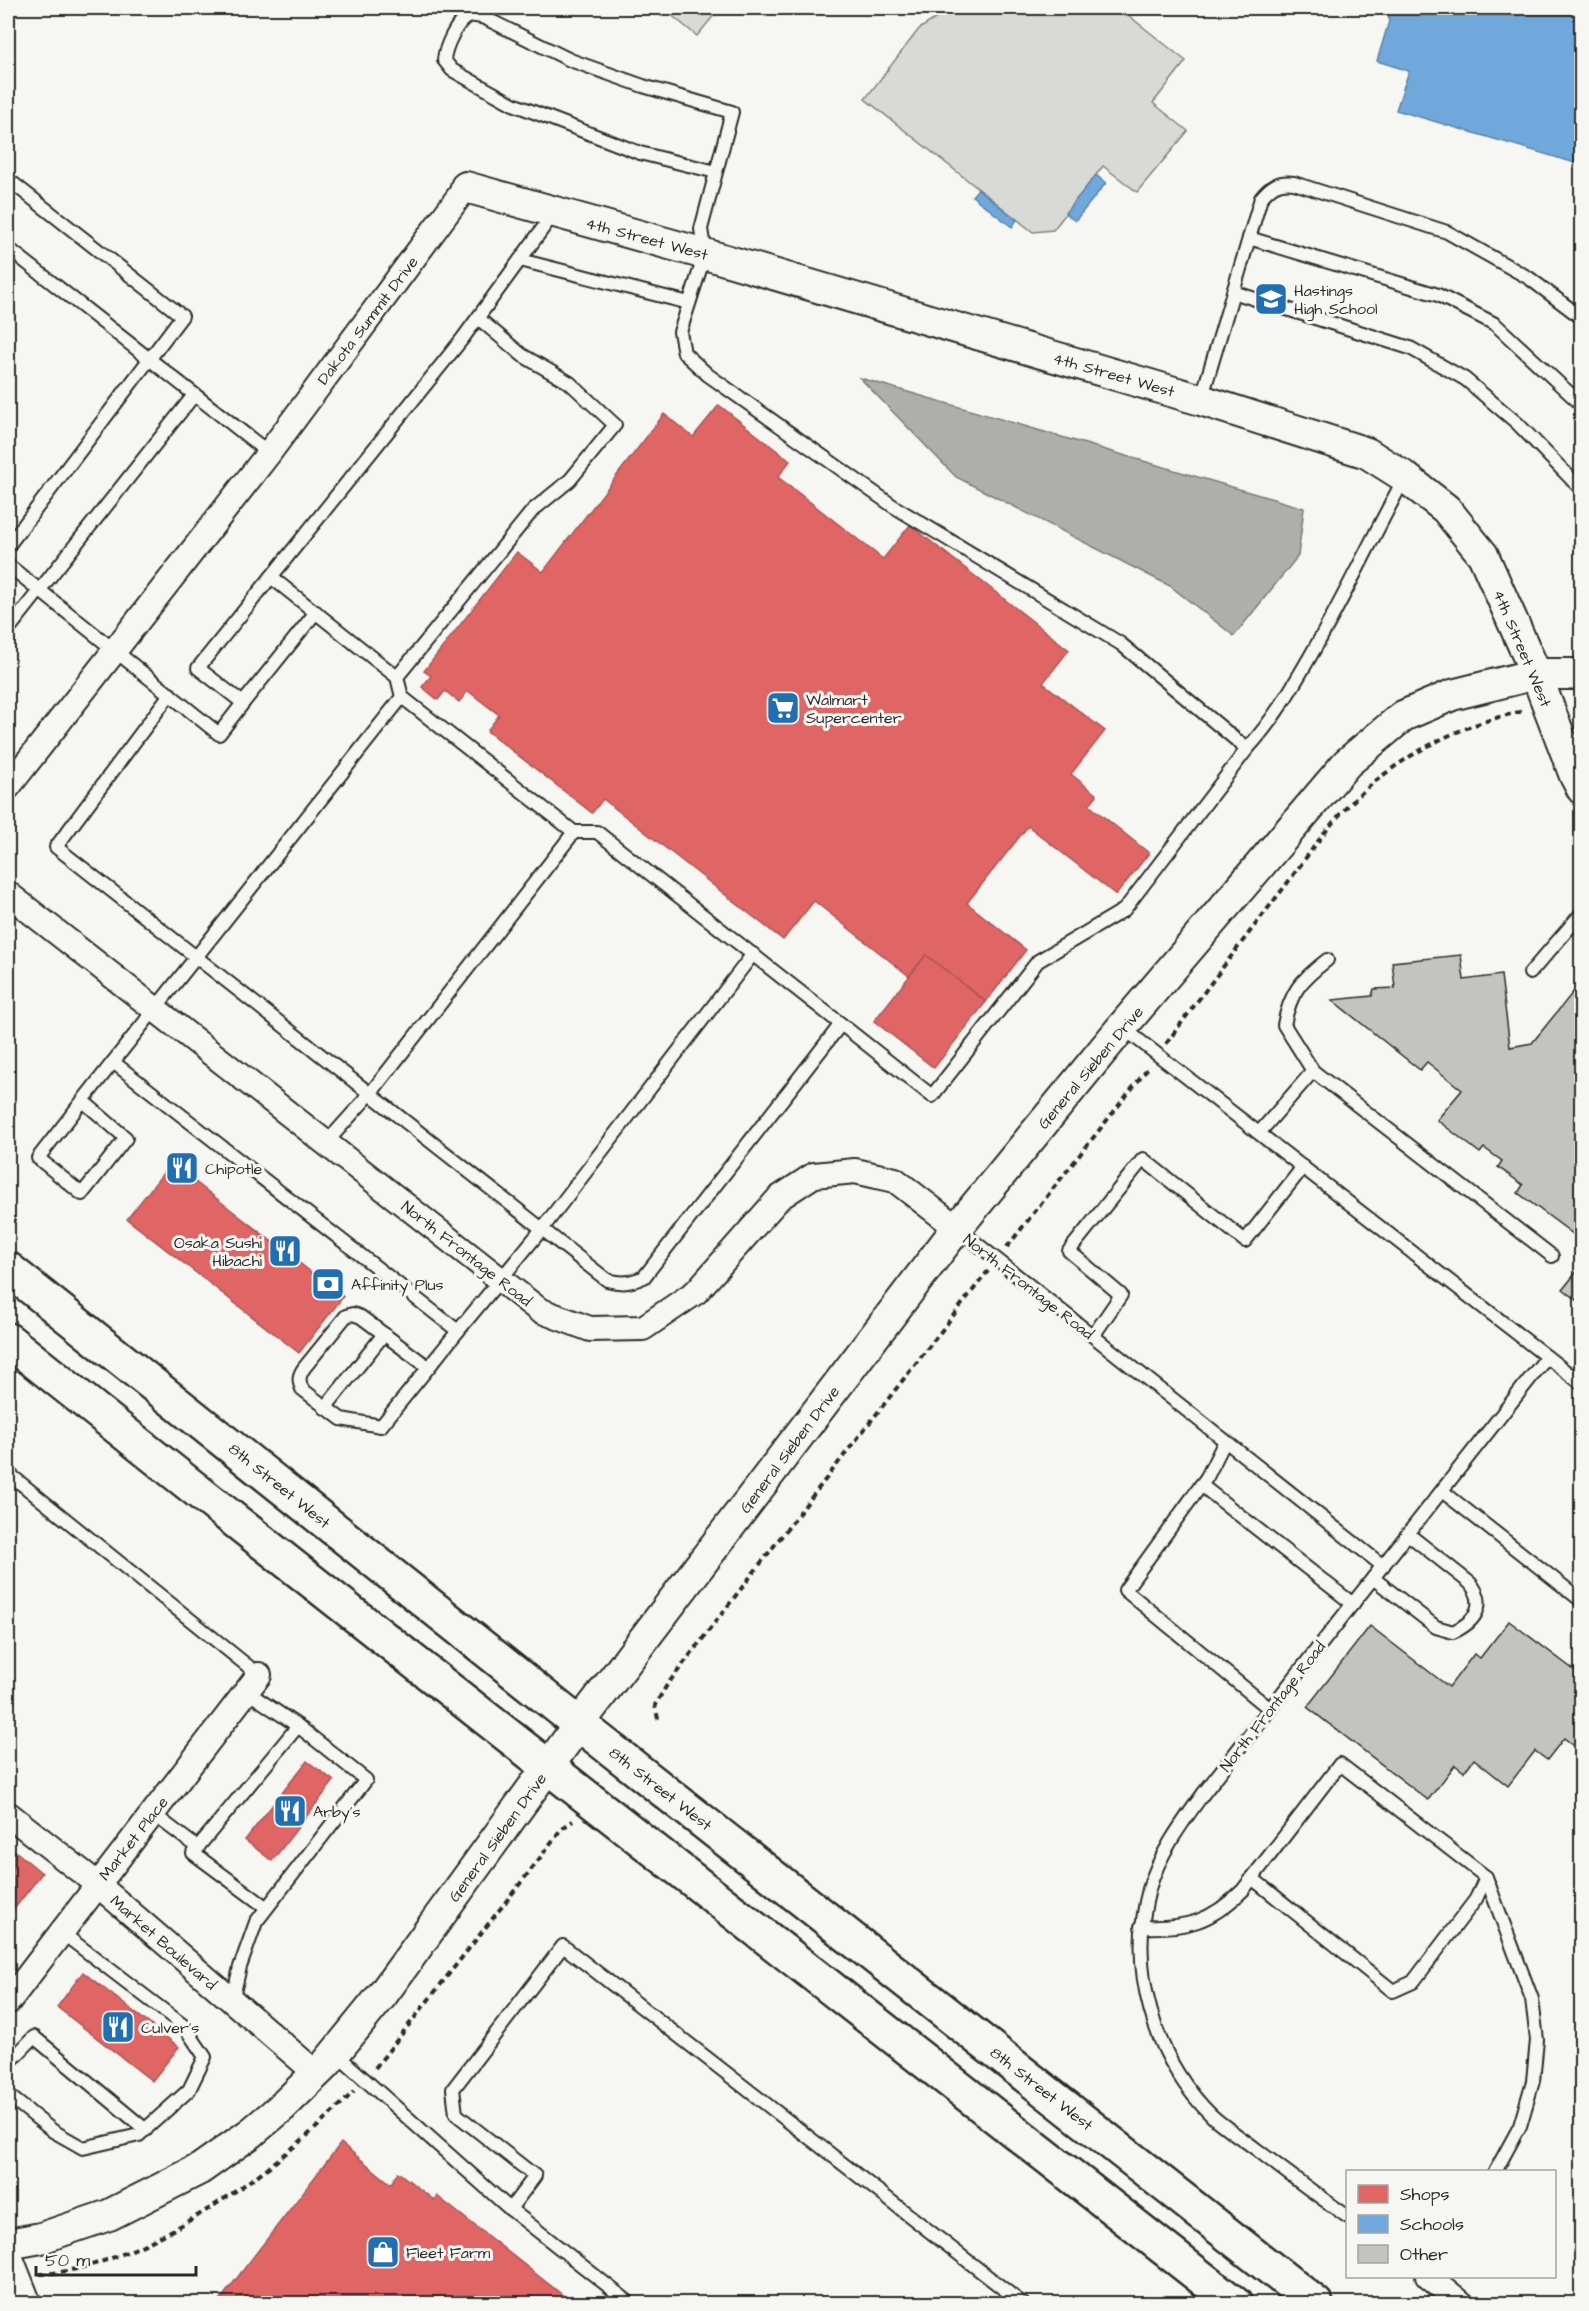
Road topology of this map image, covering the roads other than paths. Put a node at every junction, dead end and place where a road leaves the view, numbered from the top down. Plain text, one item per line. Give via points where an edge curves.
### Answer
1 (716, 172) junction
2 (466, 187) joint
3 (8, 192) edge
4 (554, 213) junction
5 (1250, 238) junction
6 (8, 248) edge
7 (705, 254) junction
8 (520, 260) junction
9 (1233, 292) junction
10 (690, 303) junction
11 (478, 318) junction
12 (1581, 318) edge
13 (149, 360) junction
14 (194, 395) junction
15 (1201, 400) junction
16 (1581, 405) edge
17 (269, 453) junction
18 (1405, 477) junction
19 (1581, 490) edge
20 (8, 546) edge
21 (8, 565) edge
22 (271, 577) junction
23 (39, 590) junction
24 (316, 612) junction
25 (8, 630) edge
26 (114, 649) junction
27 (1536, 674) junction
28 (1581, 674) edge
29 (398, 677) junction
30 (170, 694) junction
31 (402, 697) junction
32 (243, 703) junction
33 (1247, 749) junction
34 (8, 787) edge
35 (1581, 789) edge
36 (574, 832) junction
37 (8, 894) edge
38 (1581, 914) edge
39 (753, 954) junction
40 (196, 957) junction
41 (1327, 960) dead end
42 (1530, 973) dead end
43 (155, 1009) junction
44 (841, 1024) junction
45 (1122, 1027) junction
46 (113, 1062) junction
47 (1313, 1071) junction
48 (370, 1094) junction
49 (83, 1101) junction
50 (1259, 1133) junction
51 (326, 1143) junction
52 (1303, 1167) junction
53 (957, 1228) junction
54 (542, 1229) junction
55 (8, 1252) edge
56 (1552, 1256) dead end
57 (8, 1269) edge
58 (499, 1279) junction
59 (458, 1331) junction
60 (384, 1334) junction
61 (1093, 1336) junction
62 (8, 1340) edge
63 (1547, 1358) junction
64 (428, 1367) junction
65 (1581, 1384) edge
66 (175, 1402) junction
67 (326, 1408) junction
68 (1225, 1441) junction
69 (8, 1473) edge
70 (1201, 1485) junction
71 (1442, 1491) junction
72 (1408, 1534) junction
73 (1383, 1566) junction
74 (1373, 1578) junction
75 (1581, 1601) edge
76 (1353, 1604) junction
77 (253, 1683) junction
78 (1270, 1709) junction
79 (579, 1724) junction
80 (298, 1725) junction
81 (548, 1765) junction
82 (153, 1813) junction
83 (8, 1814) edge
84 (198, 1848) junction
85 (1486, 1876) junction
86 (1252, 1878) junction
87 (98, 1884) junction
88 (267, 1908) junction
89 (1141, 1927) junction
90 (61, 1932) junction
91 (232, 2001) junction
92 (8, 2002) edge
93 (8, 2064) edge
94 (326, 2064) junction
95 (8, 2095) edge
96 (146, 2130) junction
97 (1496, 2170) edge
98 (510, 2209) junction
99 (1346, 2216) edge
100 (8, 2244) edge
101 (8, 2252) edge
102 (1429, 2278) edge
103 (29, 2304) edge
104 (632, 2304) edge
105 (1023, 2304) edge
106 (1235, 2304) edge
107 (1316, 2304) edge
108 (1462, 2304) edge

1 - 1 lane via 640,153 513,104 452,69 444,60 445,50 461,22 471,16 485,18 570,60 732,112
1 - 7 lane via 701,229
2 - 4 street, 4th Street West
2 - 17 street, Dakota Summit Drive
3 - 13 lane via 14,184 182,316
4 - 7 street, 4th Street West
4 - 8 lane
5 - 9 lane
5 - 12 lane via 1261,198 1282,181 1294,183 1447,232 1529,278
5 - 16 lane via 1438,295 1495,324
6 - 13 lane
7 - 10 lane
7 - 15 street, 4th Street West
8 - 10 lane
8 - 11 lane
9 - 15 lane
9 - 19 lane via 1410,348 1465,379 1517,423
10 - 33 lane via 680,332 684,353 708,375 893,506 1121,644
11 - 22 lane
11 - 29 lane via 522,355 570,383 615,425 570,480 533,510
13 - 14 lane
13 - 20 lane
14 - 17 lane
14 - 23 lane
15 - 18 street, 4th Street West via 1367,453
17 - 26 street, Dakota Summit Drive
18 - 27 street, 4th Street West via 1446,509 1483,555
18 - 33 lane via 1344,598 1263,732
21 - 23 lane
22 - 24 lane
22 - 32 lane via 198,668
23 - 25 lane
23 - 26 lane
24 - 29 lane
24 - 32 lane
26 - 30 lane
26 - 34 street, Dakota Summit Drive
27 - 28 street, General Sieben Drive
27 - 35 street, 4th Street West
27 - 45 street, General Sieben Drive via 1452,696 1403,716 1347,763
29 - 31 lane
30 - 32 lane via 219,734
30 - 40 lane via 56,847
31 - 36 lane
31 - 40 lane
33 - 44 lane via 1124,910 1038,961 932,1096
36 - 39 lane via 597,832
36 - 48 lane
37 - 43 street, North Frontage Road
38 - 42 lane
39 - 44 lane
39 - 54 lane
40 - 43 lane
40 - 48 lane
41 - 47 lane via 1297,987 1284,1025
43 - 46 lane
43 - 51 street, North Frontage Road
44 - 54 lane via 644,1277 630,1283 607,1280
45 - 50 lane
45 - 53 street, General Sieben Drive
46 - 49 lane
46 - 59 lane
47 - 50 lane
47 - 56 lane
48 - 51 lane
48 - 54 lane
49 - 49 lane via 38,1158 82,1194 126,1138
50 - 52 lane
51 - 58 street, North Frontage Road
52 - 61 lane via 1245,1241 1143,1159 1068,1251 1121,1295
52 - 63 lane
53 - 58 street, North Frontage Road via 895,1180 855,1171 814,1175 779,1198 696,1292 643,1328 590,1329 539,1310
53 - 61 lane, North Frontage Road
53 - 79 street, General Sieben Drive
54 - 58 lane
55 - 66 street via 63,1296
57 - 66 highway, 8th Street West
58 - 59 lane
59 - 64 lane
60 - 64 lane
60 - 67 lane
60 - 67 lane via 361,1317 346,1316 304,1368 299,1375 302,1389
61 - 68 lane, North Frontage Road
62 - 81 highway via 265,1547
63 - 65 lane
63 - 71 lane
64 - 67 lane via 381,1426 353,1423
66 - 79 highway, 8th Street West
68 - 70 lane
68 - 73 lane, North Frontage Road
69 - 77 lane
70 - 76 lane
70 - 78 lane via 1125,1590
71 - 72 lane
71 - 75 lane
72 - 73 lane
72 - 74 lane via 1477,1592 1475,1614 1466,1626 1453,1632 1436,1627
73 - 74 lane, North Frontage Road
74 - 76 lane, North Frontage Road
76 - 78 lane, North Frontage Road
77 - 80 lane
77 - 82 street, Market Place
78 - 89 lane, North Frontage Road via 1173,1836 1150,1887
79 - 81 street, General Sieben Drive
79 - 107 highway, 8th Street West
80 - 84 lane
80 - 88 lane via 366,1780
81 - 94 street, General Sieben Drive via 383,1994
81 - 106 highway
82 - 84 lane
82 - 87 street, Market Place
83 - 87 street, Market Boulevard
84 - 88 lane via 193,1853
85 - 86 lane via 1341,1764
85 - 86 lane via 1476,1899 1413,1982 1393,1991
85 - 97 lane via 1532,1999 1537,2040 1533,2082 1520,2126
86 - 89 lane via 1232,1901 1196,1923
87 - 90 street, Market Place
87 - 91 street, Market Boulevard
88 - 91 lane via 253,1929
89 - 99 lane, North Frontage Road via 1142,1970 1151,2015 1163,2048 1189,2088 1212,2116
90 - 92 street, Market Place
90 - 96 lane via 184,2025 205,2057 189,2090
91 - 94 street, Market Boulevard
93 - 96 lane via 34,2037
94 - 98 lane
94 - 100 street, General Sieben Drive via 251,2133 192,2174 109,2216 41,2238
95 - 96 lane via 53,2131 83,2148
98 - 104 lane
98 - 105 lane via 535,2176 456,2114 453,2090 563,1946
101 - 103 street
102 - 108 street

